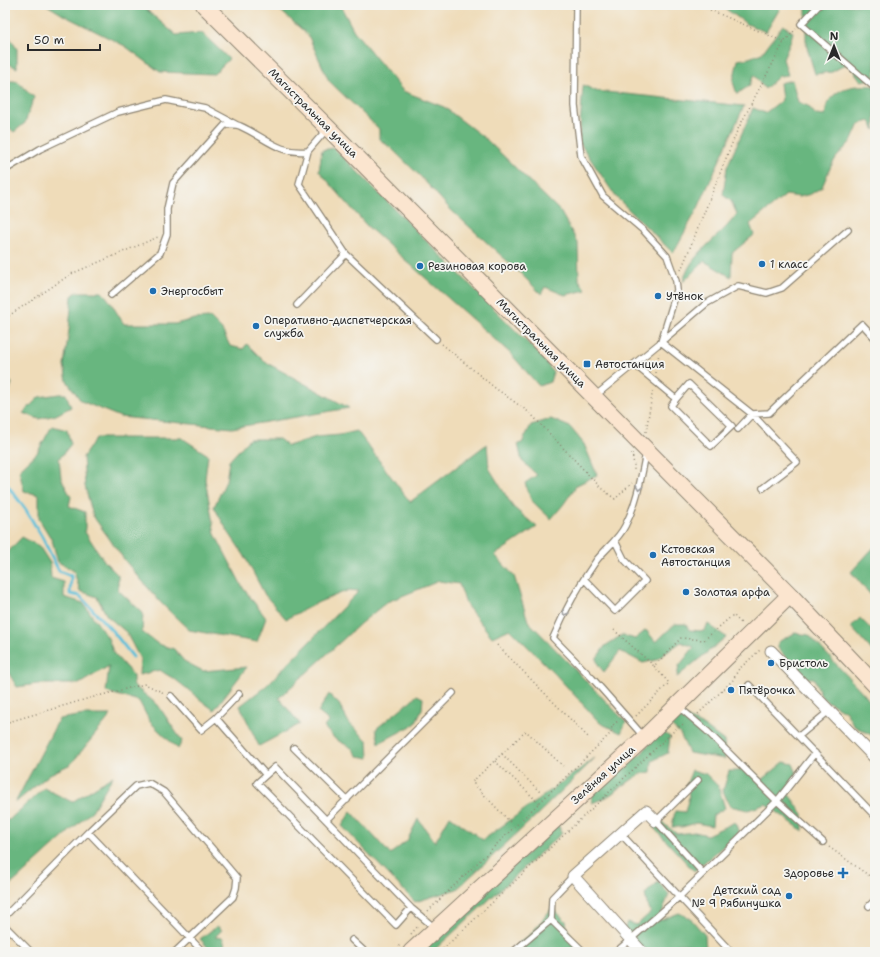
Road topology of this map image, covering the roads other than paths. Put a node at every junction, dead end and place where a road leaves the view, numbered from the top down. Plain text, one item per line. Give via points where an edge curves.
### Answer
1 (204, 5) edge
2 (576, 5) edge
3 (819, 5) edge
4 (875, 88) edge
5 (239, 126) junction
6 (328, 128) junction
7 (308, 151) junction
8 (5, 170) edge
9 (848, 230) dead end
10 (346, 254) junction
11 (112, 295) dead end
12 (297, 305) dead end
13 (875, 338) edge
14 (436, 339) road end
15 (661, 342) junction
16 (634, 364) junction
17 (594, 397) junction
18 (676, 399) junction
19 (752, 414) junction
20 (738, 428) dead end
21 (642, 445) junction
22 (763, 488) dead end
23 (615, 541) junction
24 (584, 579) junction
25 (790, 595) junction
26 (767, 649) road end
27 (749, 684) dead end
28 (875, 685) edge
29 (453, 693) dead end
30 (240, 694) dead end
31 (171, 696) road end
32 (678, 705) junction
33 (829, 710) junction
34 (216, 718) junction
35 (799, 736) junction
36 (645, 737) junction
37 (294, 748) dead end
38 (815, 753) junction
39 (875, 758) edge
40 (266, 775) junction
41 (698, 780) dead end
42 (347, 800) junction
43 (778, 801) junction
44 (875, 816) edge
45 (326, 820) junction
46 (656, 821) junction
47 (88, 832) junction
48 (621, 834) junction
49 (823, 842) road end
50 (704, 873) junction
51 (574, 876) junction
52 (679, 897) junction
53 (875, 900) edge
54 (869, 906) dead end
55 (411, 908) junction
56 (5, 916) edge
57 (551, 920) junction
58 (5, 926) edge
59 (436, 928) junction
60 (190, 938) junction
61 (631, 939) junction
62 (352, 940) dead end
63 (407, 946) edge
64 (31, 952) edge
65 (175, 952) edge
66 (203, 952) edge
67 (365, 952) edge
68 (513, 952) edge
69 (584, 952) edge
70 (616, 952) edge
71 (642, 952) edge
72 (731, 952) edge

1 - 6 main road, Магистральная улица
2 - 15 lane via 574,106 581,156 603,196 644,231 667,256 677,290
3 - 4 lane via 801,24
5 - 7 lane via 288,152
5 - 8 lane via 205,108 166,100 118,112 40,149
5 - 11 lane via 225,125 173,183 167,209 167,234 160,253
6 - 7 lane
6 - 17 main road, Магистральная улица
7 - 10 lane via 299,184
9 - 15 lane via 782,288 767,293 738,286 707,303
10 - 12 lane
10 - 14 lane
13 - 19 lane via 862,324 769,413
15 - 16 lane
15 - 19 lane
16 - 17 lane
16 - 18 lane
17 - 21 main road, Магистральная улица
18 - 18 lane via 689,384 732,426 712,446 671,406
19 - 20 lane
19 - 22 lane via 797,462
21 -> 23 lane via 637,497 625,526
21 - 25 main road, Магистральная улица
23 - 24 lane
23 - 24 lane via 624,559 645,581 615,611
24 -> 36 lane via 553,638
25 - 28 main road, Магистральная улица
25 - 32 main road, Зелёная улица
26 - 33 street
27 - 35 lane
29 - 42 lane
30 - 34 lane
31 - 34 lane via 201,730
32 - 36 main road, Зелёная улица
32 - 43 lane
33 - 35 lane
33 - 39 street
34 - 40 lane
35 - 38 lane
36 - 59 main road, Зелёная улица
37 - 42 lane
38 - 43 lane
38 - 44 lane
40 - 45 lane via 275,766
40 - 55 lane via 257,783 396,925
41 - 46 lane
42 - 45 lane
43 - 49 lane
43 - 50 lane
45 - 55 lane
46 - 48 street via 646,811
46 - 50 lane
47 - 56 lane
47 - 60 lane
47 - 60 lane via 136,786 149,783 164,792 237,878 233,897
48 - 51 street
48 - 52 lane
50 - 52 lane
51 - 57 lane via 552,898
51 - 61 street
52 - 61 lane
52 - 72 lane
53 - 54 lane
55 - 59 lane
57 - 68 lane
57 - 69 lane
58 - 64 lane
59 - 63 main road, Зелёная улица
60 - 65 lane
60 - 66 lane
61 - 70 lane
61 - 71 street
62 - 67 lane

